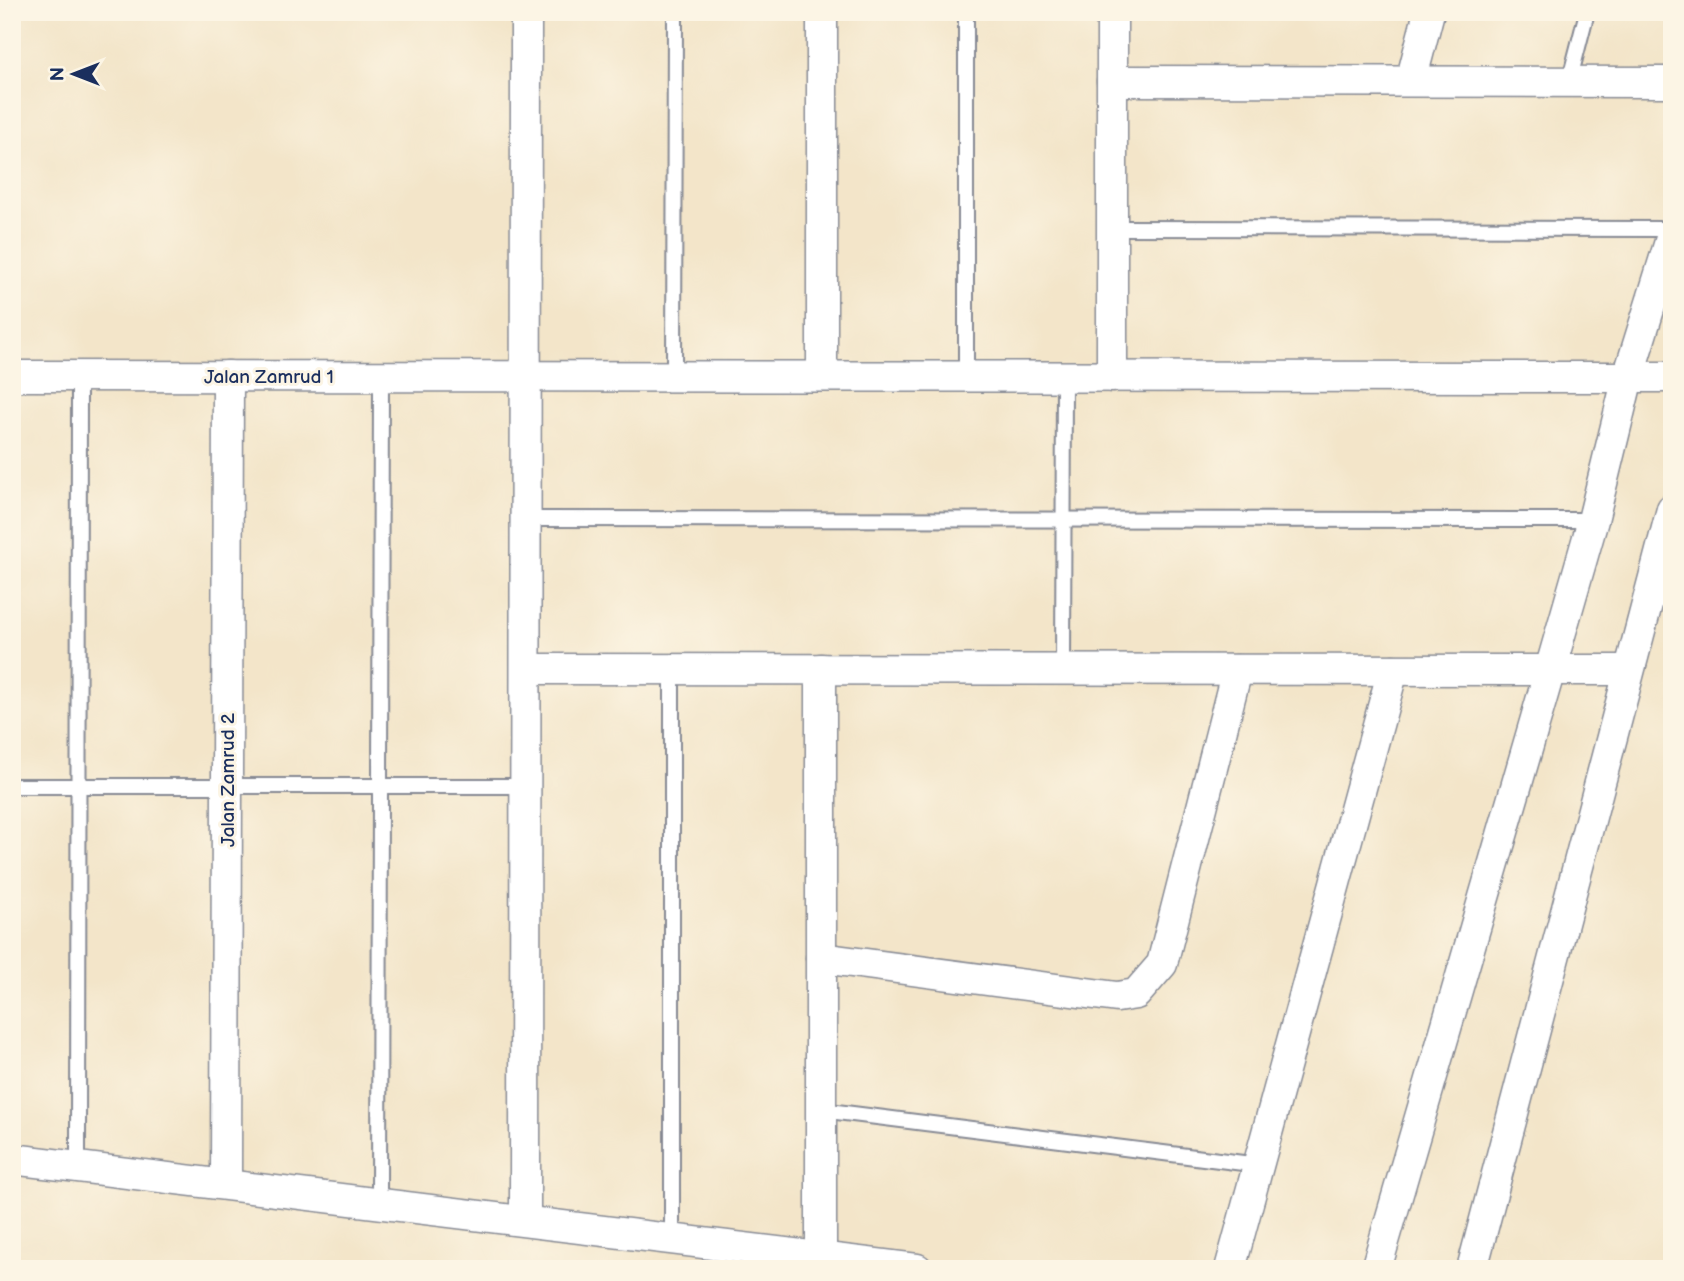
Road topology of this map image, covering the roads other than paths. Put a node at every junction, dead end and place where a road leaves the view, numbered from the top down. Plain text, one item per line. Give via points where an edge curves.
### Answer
1 (526, 12) edge
2 (675, 12) edge
3 (822, 12) edge
4 (967, 12) edge
5 (1112, 12) edge
6 (1429, 12) edge
7 (1587, 12) edge
8 (1112, 81) junction
9 (1411, 81) junction
10 (1569, 82) junction
11 (1672, 82) edge
12 (1112, 228) junction
13 (1672, 229) edge
14 (1672, 235) edge
15 (12, 376) edge
16 (79, 376) junction
17 (228, 376) junction
18 (380, 376) junction
19 (526, 376) junction
20 (674, 376) junction
21 (822, 376) junction
22 (967, 377) junction
23 (1064, 377) junction
24 (1112, 377) junction
25 (1628, 377) junction
26 (1672, 377) edge
27 (1672, 509) edge
28 (526, 519) junction
29 (1064, 519) junction
30 (1593, 520) junction
31 (526, 669) junction
32 (672, 669) junction
33 (821, 669) junction
34 (1063, 670) junction
35 (1237, 670) junction
36 (1393, 670) junction
37 (1550, 670) junction
38 (1628, 670) junction
39 (12, 786) edge
40 (79, 786) junction
41 (227, 786) junction
42 (380, 786) junction
43 (525, 786) junction
44 (821, 958) junction
45 (821, 1110) junction
46 (12, 1158) edge
47 (1259, 1165) junction
48 (78, 1167) junction
49 (226, 1184) junction
50 (379, 1203) junction
51 (525, 1220) junction
52 (672, 1238) junction
53 (821, 1255) junction
54 (917, 1269) edge
55 (1230, 1269) edge
56 (1376, 1269) edge
57 (1472, 1269) edge

1 - 19 street
2 - 20 lane
3 - 21 street
4 - 22 lane
5 - 8 street
6 - 9 street
7 - 10 lane
8 - 9 street
8 - 12 street
9 - 10 street
10 - 11 street
12 - 13 lane
12 - 24 street
14 - 25 street
15 - 16 street, Jalan Zamrud 1
16 - 17 street, Jalan Zamrud 1
16 - 40 lane
17 - 18 street, Jalan Zamrud 1
17 - 41 street, Jalan Zamrud 2
18 - 19 street, Jalan Zamrud 1
18 - 42 lane
19 - 20 street, Jalan Zamrud 1
19 - 28 street
20 - 21 street, Jalan Zamrud 1
21 - 22 street, Jalan Zamrud 1
22 - 23 street, Jalan Zamrud 1
23 - 24 street, Jalan Zamrud 1
23 - 29 lane
24 - 25 street, Jalan Zamrud 1
25 - 26 street, Jalan Zamrud 1
25 - 30 street
27 - 38 street
28 - 29 lane
28 - 31 street
29 - 30 lane
29 - 34 lane
30 - 37 street
31 - 32 street
31 - 43 street
32 - 33 street
32 - 52 lane
33 - 34 street
33 - 44 street
34 - 35 street
35 - 36 street
35 - 44 street via 1162,964 1136,994 1117,996
36 - 37 street
36 - 47 street
37 - 38 street
37 - 56 street
38 - 57 street
39 - 40 lane
40 - 41 lane
40 - 48 lane
41 - 42 lane
41 - 49 street, Jalan Zamrud 2
42 - 43 lane
42 - 50 lane
43 - 51 street
44 - 45 street
45 - 47 lane
45 - 53 street
46 - 48 street
47 - 55 street
48 - 49 street
49 - 50 street
50 - 51 street
51 - 52 street
52 - 53 street
53 - 54 street

